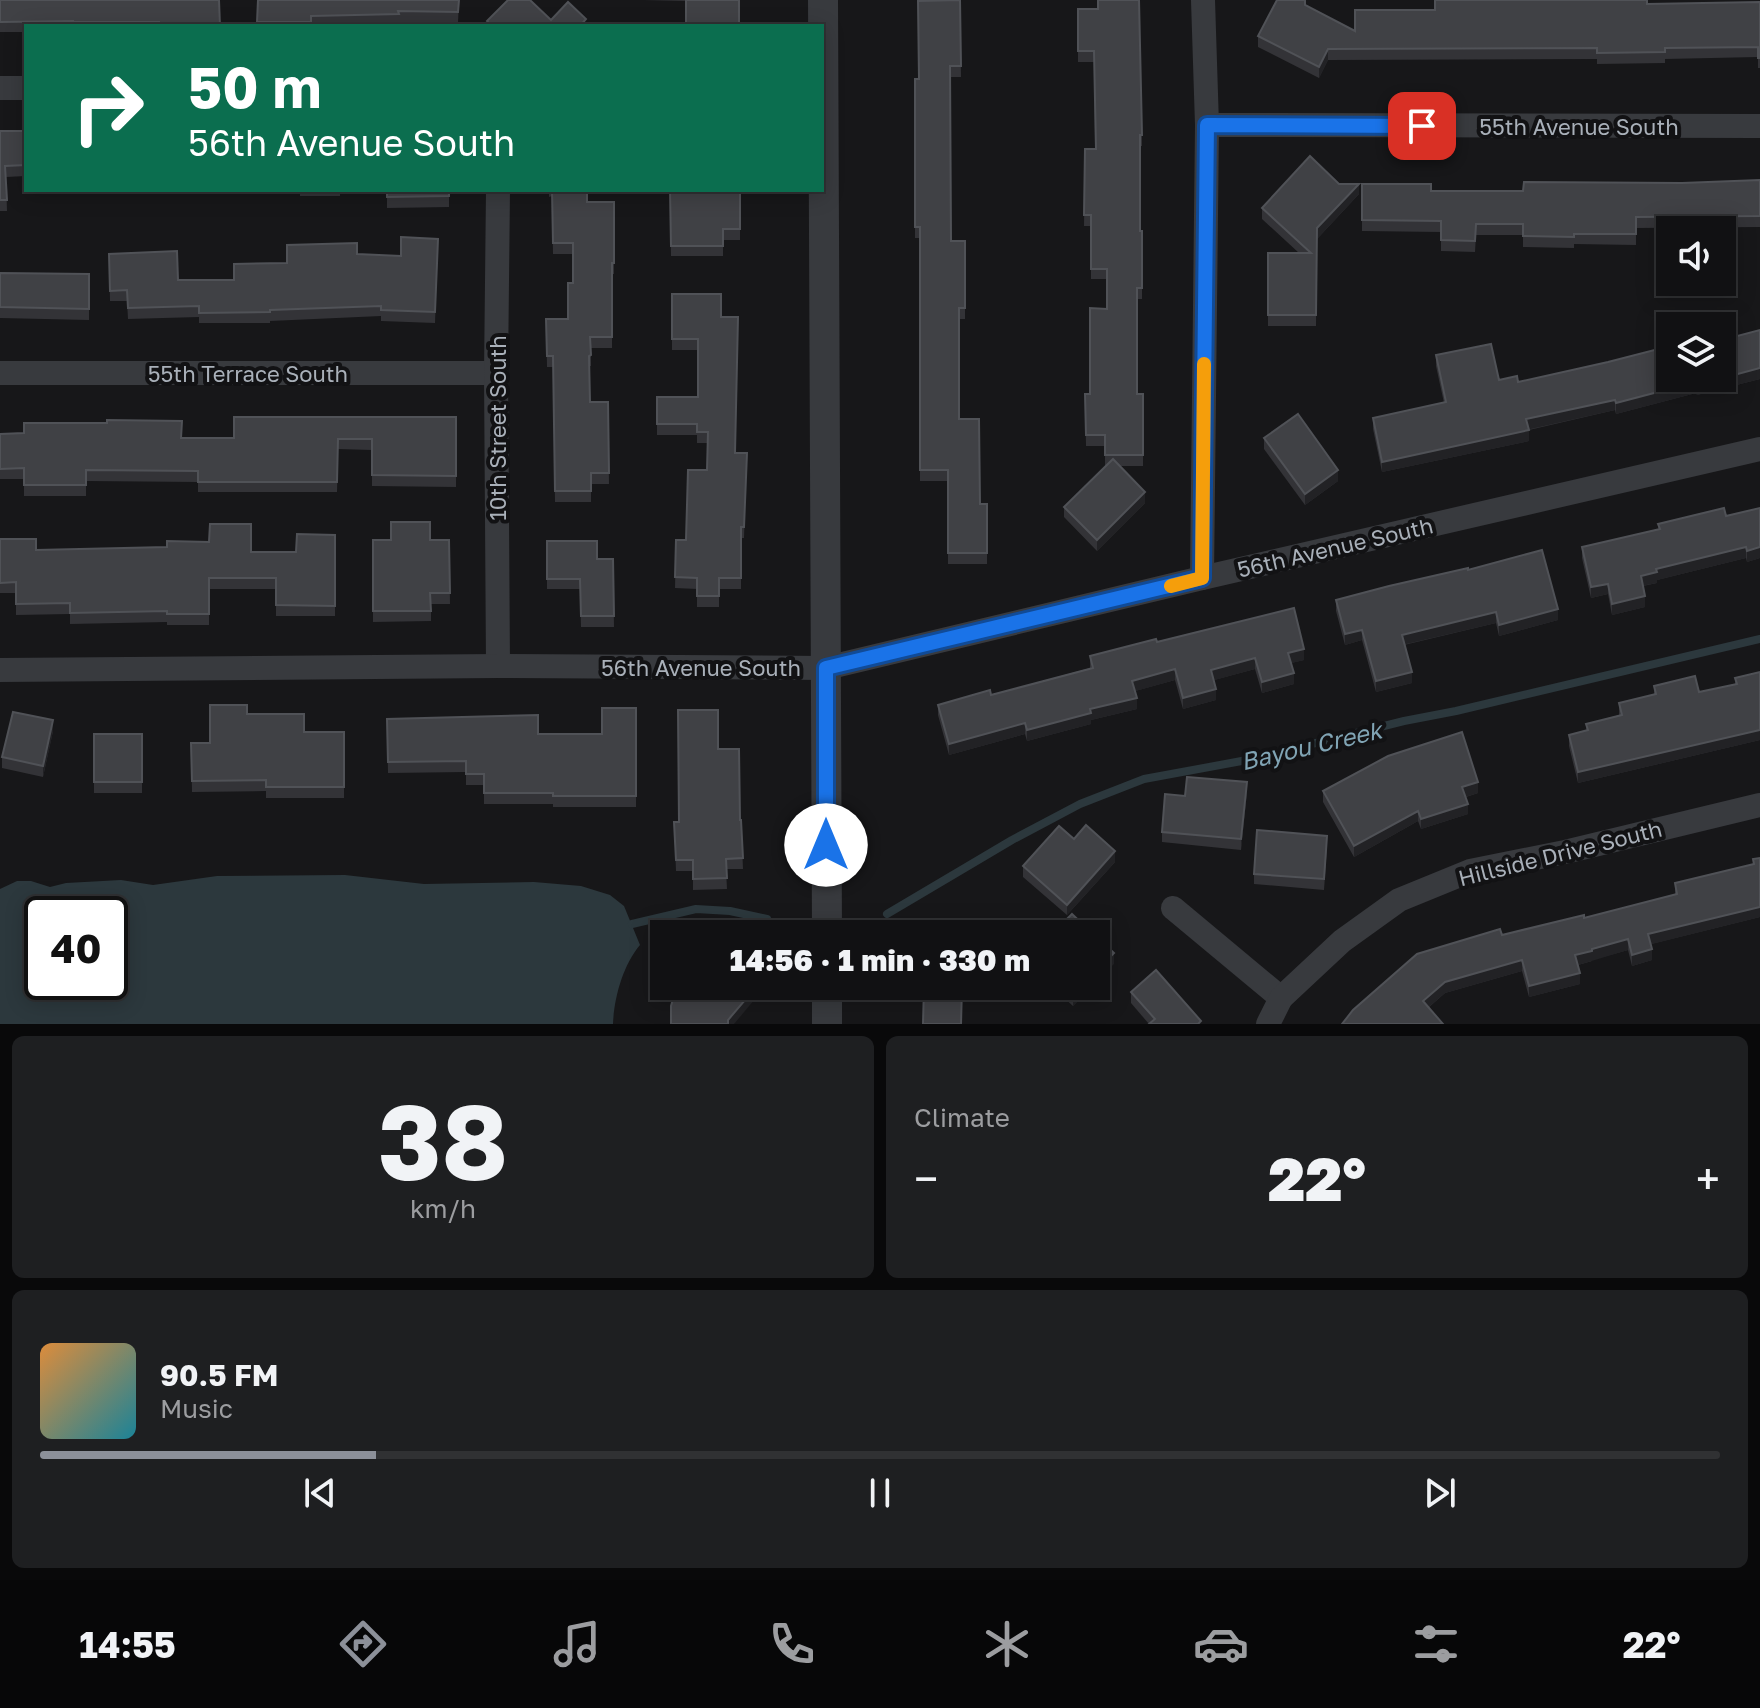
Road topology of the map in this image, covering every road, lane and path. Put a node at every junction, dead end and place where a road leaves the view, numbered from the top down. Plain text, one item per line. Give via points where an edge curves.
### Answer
1 (823, 0) edge
2 (1203, 0) edge
3 (823, 24) edge
4 (0, 88) edge
5 (24, 88) edge
6 (1207, 125) junction
7 (1760, 126) edge
8 (498, 192) edge
9 (824, 192) edge
10 (0, 373) edge
11 (496, 373) junction
12 (1760, 449) edge
13 (1202, 578) junction
14 (498, 666) junction
15 (826, 668) junction
16 (0, 670) edge
17 (1760, 805) edge
18 (1173, 908) dead end
19 (827, 920) edge
20 (1281, 998) junction
21 (827, 1000) edge
22 (827, 1024) edge
23 (1268, 1024) edge

1 - 3 street
2 - 6 street
4 - 5 street
6 - 7 street, 55th Avenue South
6 - 13 street
8 - 11 street, 10th Street South
9 - 15 street
10 - 11 street, 55th Terrace South
11 - 14 street, 10th Street South
12 - 13 street, 56th Avenue South
13 - 15 street, 56th Avenue South
14 - 15 street, 56th Avenue South
14 - 16 street, 56th Avenue South
15 - 19 street
17 - 20 street, Hillside Drive South via 1470,871 1399,900 1342,941
18 - 20 street
20 - 23 street, Hillside Drive South
21 - 22 street

